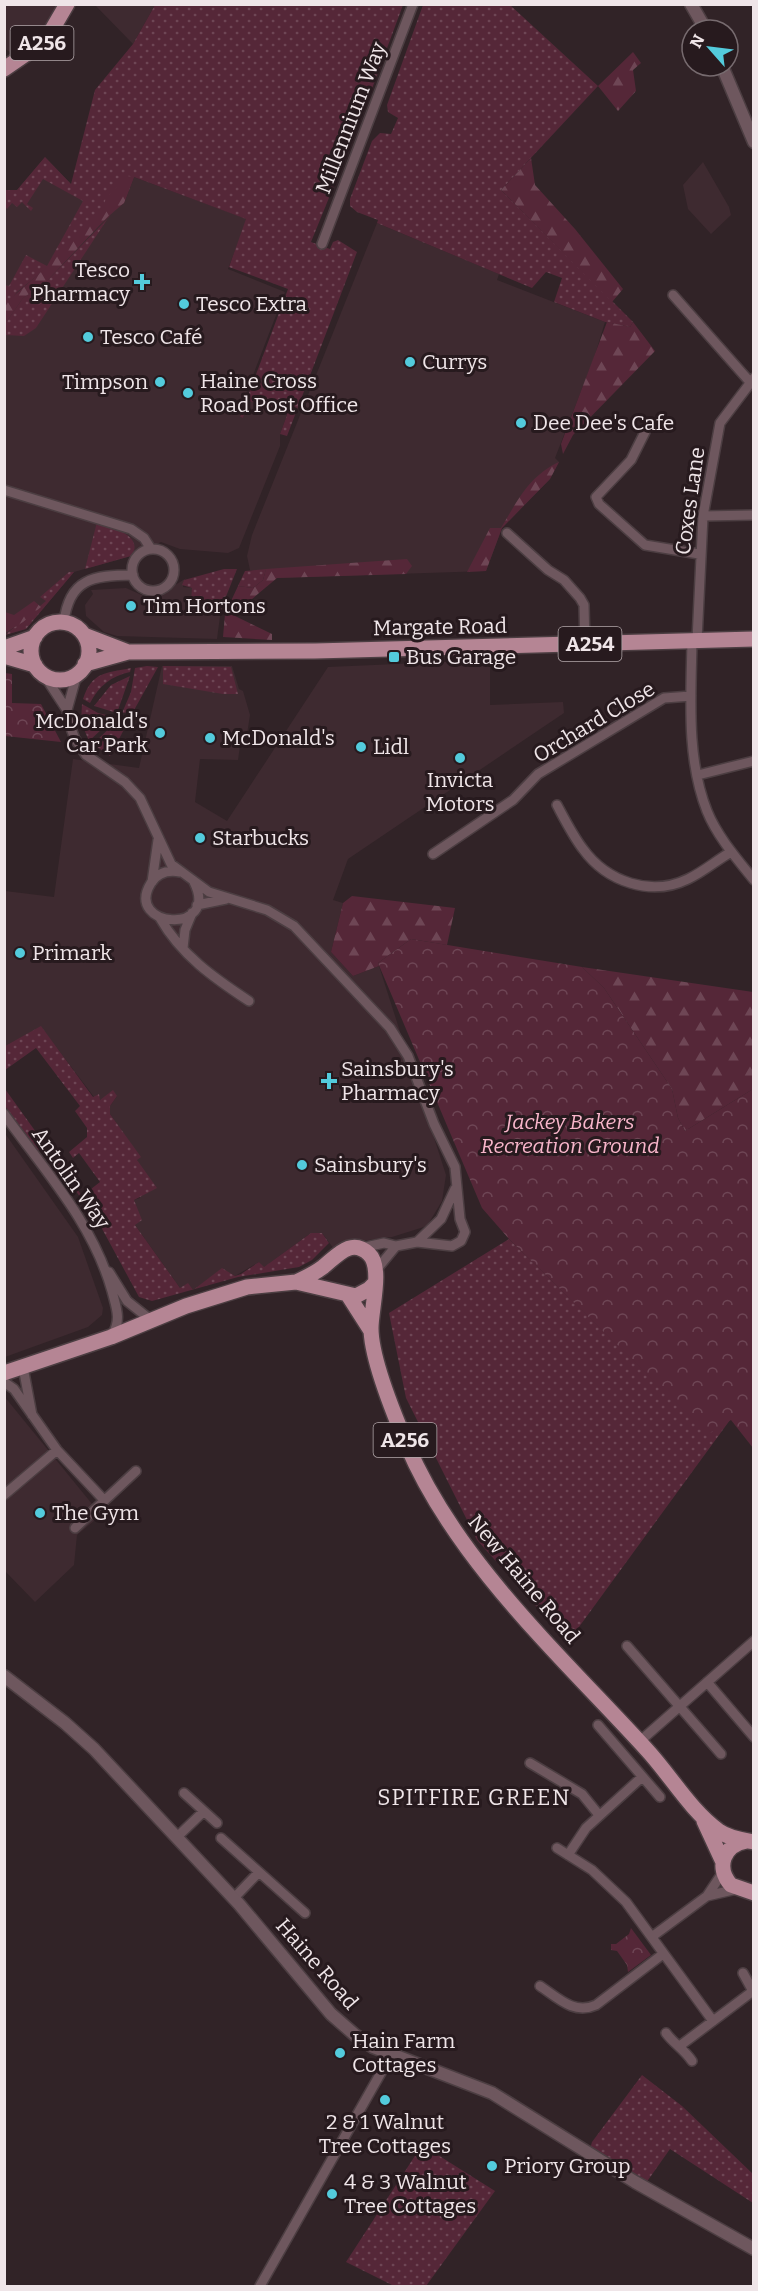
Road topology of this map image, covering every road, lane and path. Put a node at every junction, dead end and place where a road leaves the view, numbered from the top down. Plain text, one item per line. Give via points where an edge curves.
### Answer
1 (67, 4) edge
2 (413, 4) edge
3 (691, 4) edge
4 (699, 18) edge
5 (4, 69) edge
6 (727, 78) edge
7 (753, 142) edge
8 (322, 244) dead end
9 (673, 295) dead end
10 (752, 380) edge
11 (645, 432) dead end
12 (4, 490) edge
13 (753, 514) edge
14 (703, 516) junction
15 (507, 533) dead end
16 (151, 549) junction
17 (699, 554) junction
18 (133, 575) junction
19 (64, 622) junction
20 (84, 635) junction
21 (35, 637) junction
22 (753, 639) edge
23 (694, 640) junction
24 (585, 644) junction
25 (4, 648) edge
26 (128, 652) junction
27 (4, 656) edge
28 (81, 669) junction
29 (40, 670) junction
30 (691, 696) junction
31 (68, 710) junction
32 (753, 761) edge
33 (698, 775) junction
34 (557, 805) dead end
35 (158, 839) junction
36 (730, 852) junction
37 (433, 854) dead end
38 (180, 872) junction
39 (753, 880) edge
40 (193, 881) junction
41 (152, 882) junction
42 (226, 899) junction
43 (194, 909) junction
44 (160, 918) junction
45 (183, 948) junction
46 (249, 1001) dead end
47 (4, 1114) edge
48 (456, 1188) junction
49 (460, 1219) junction
50 (440, 1221) junction
51 (417, 1242) junction
52 (443, 1244) junction
53 (396, 1246) junction
54 (358, 1248) junction
55 (336, 1254) junction
56 (104, 1265) junction
57 (375, 1276) junction
58 (296, 1282) junction
59 (345, 1294) junction
60 (152, 1322) junction
61 (371, 1330) junction
62 (111, 1337) junction
63 (23, 1367) junction
64 (4, 1373) edge
65 (4, 1382) edge
66 (33, 1417) junction
67 (57, 1450) junction
68 (136, 1471) dead end
69 (4, 1495) edge
70 (104, 1500) junction
71 (75, 1528) dead end
72 (753, 1641) edge
73 (627, 1646) dead end
74 (4, 1676) edge
75 (706, 1682) junction
76 (679, 1705) junction
77 (598, 1725) dead end
78 (753, 1737) edge
79 (639, 1742) junction
80 (721, 1754) dead end
81 (530, 1763) dead end
82 (642, 1777) junction
83 (184, 1793) dead end
84 (660, 1797) dead end
85 (202, 1812) junction
86 (599, 1815) junction
87 (704, 1818) junction
88 (217, 1823) dead end
89 (176, 1838) junction
90 (221, 1839) dead end
91 (750, 1841) edge
92 (557, 1848) dead end
93 (568, 1855) junction
94 (723, 1867) junction
95 (259, 1872) junction
96 (748, 1891) edge
97 (707, 1896) junction
98 (234, 1898) junction
99 (305, 1913) dead end
100 (652, 1936) junction
101 (663, 1954) junction
102 (744, 1973) dead end
103 (540, 1986) dead end
104 (753, 1992) edge
105 (713, 2021) junction
106 (666, 2033) dead end
107 (681, 2045) junction
108 (391, 2055) junction
109 (692, 2061) dead end
110 (753, 2249) edge
111 (260, 2286) edge

1 - 5 main road, A256 via 46,40
2 - 8 street, Millennium Way
3 - 4 street
6 - 7 street
9 - 10 street
10 - 14 street, Coxes Lane via 720,423
11 - 17 street via 631,460 596,497 599,504 645,544
12 - 16 street via 131,529
13 - 14 street
14 - 17 street, Coxes Lane
15 - 24 street via 516,547 564,580 580,598 584,605
16 - 18 street via 136,557
16 - 18 street via 170,558 174,568 170,581 159,590 152,590 139,585
17 - 23 street, Coxes Lane
18 - 19 street via 102,578 77,587 69,599
19 - 20 main road, Margate Road / A254
19 - 21 main road via 46,626
20 - 26 main road, Margate Road / A254
20 - 28 main road via 88,646
21 - 25 main road
21 - 29 main road via 32,656
22 - 23 main road, Margate Road / A254
23 - 24 main road, Margate Road / A254
23 - 30 street, Coxes Lane
24 - 26 main road, Margate Road / A254
26 - 28 main road, Margate Road / A254
27 - 29 main road, Margate Road / A254
28 - 29 main road, Margate Road / A254 via 63,679
28 - 31 street
29 - 31 street
30 - 33 street, Coxes Lane
30 - 37 street, Orchard Close via 664,698 538,774 513,800
31 - 35 street via 79,746 132,789 147,809
32 - 33 street
33 - 36 street, Coxes Lane via 707,811
34 - 36 street via 583,850 602,868 631,885 660,889 688,879
35 - 38 street via 171,864
35 - 41 street
36 - 39 street, Coxes Lane
38 - 40 street
38 - 41 street via 165,872
40 - 42 street
40 - 43 street via 198,897
41 - 44 street via 148,899
42 - 43 street
42 - 48 street via 267,909 294,926 390,1028 408,1056 455,1167
43 - 44 street via 177,921
43 - 45 street
44 - 45 street via 172,939
45 - 46 street via 192,960
47 - 56 street, Antolin Way via 88,1230
48 - 49 street
48 - 50 street
49 - 50 street via 451,1216
49 - 52 street via 465,1227 461,1241 453,1246
50 - 51 street
50 - 52 street via 436,1237
51 - 52 street
51 - 53 street
53 - 54 street
53 - 57 street
54 - 55 main road via 350,1247
54 - 57 main road via 371,1256
55 - 58 main road via 323,1267
55 - 59 main road, New Haine Road / A256 via 329,1275
56 - 60 street, Antolin Way via 127,1301
56 - 62 street, Antolin Way via 119,1321
57 - 59 main road via 363,1293
57 - 61 main road, New Haine Road / A256
58 - 59 main road
58 - 60 main road via 247,1287 186,1306
59 - 61 main road, New Haine Road / A256
60 - 62 main road
61 - 79 main road, New Haine Road / A256 via 387,1394 407,1446 454,1530 507,1598
62 - 63 main road
63 - 64 main road
63 - 66 street
65 - 66 street via 14,1389
66 - 67 street
67 - 69 street
67 - 70 street
68 - 70 street
70 - 71 street
72 - 75 street
73 - 76 street
74 - 89 street, Haine Road via 94,1749
75 - 76 street
75 - 78 street
76 - 79 street
76 - 80 street
77 - 82 street
79 - 87 main road, New Haine Road / A256
81 - 86 street via 582,1794
82 - 84 street
82 - 86 street
83 - 85 street
85 - 88 street
85 - 89 street
86 - 93 street
87 - 91 main road, New Haine Road / A256 via 721,1833
87 - 94 main road, New Haine Road / A256
89 - 98 street, Haine Road
90 - 95 street
91 - 94 main road, New Haine Road via 731,1847
92 - 93 street
93 - 100 street via 615,1890
94 - 96 main road, New Haine Road via 726,1879
94 - 97 street
95 - 98 street
95 - 99 street
96 - 97 street
97 - 100 street
98 - 108 street, Haine Road via 340,2023
100 - 101 street
101 - 103 street via 592,2007 572,2007
101 - 105 street
102 - 104 street
104 - 105 street
105 - 107 street
106 - 107 street
107 - 109 street
108 - 110 street, Haine Road via 492,2093 635,2182
108 - 111 street

